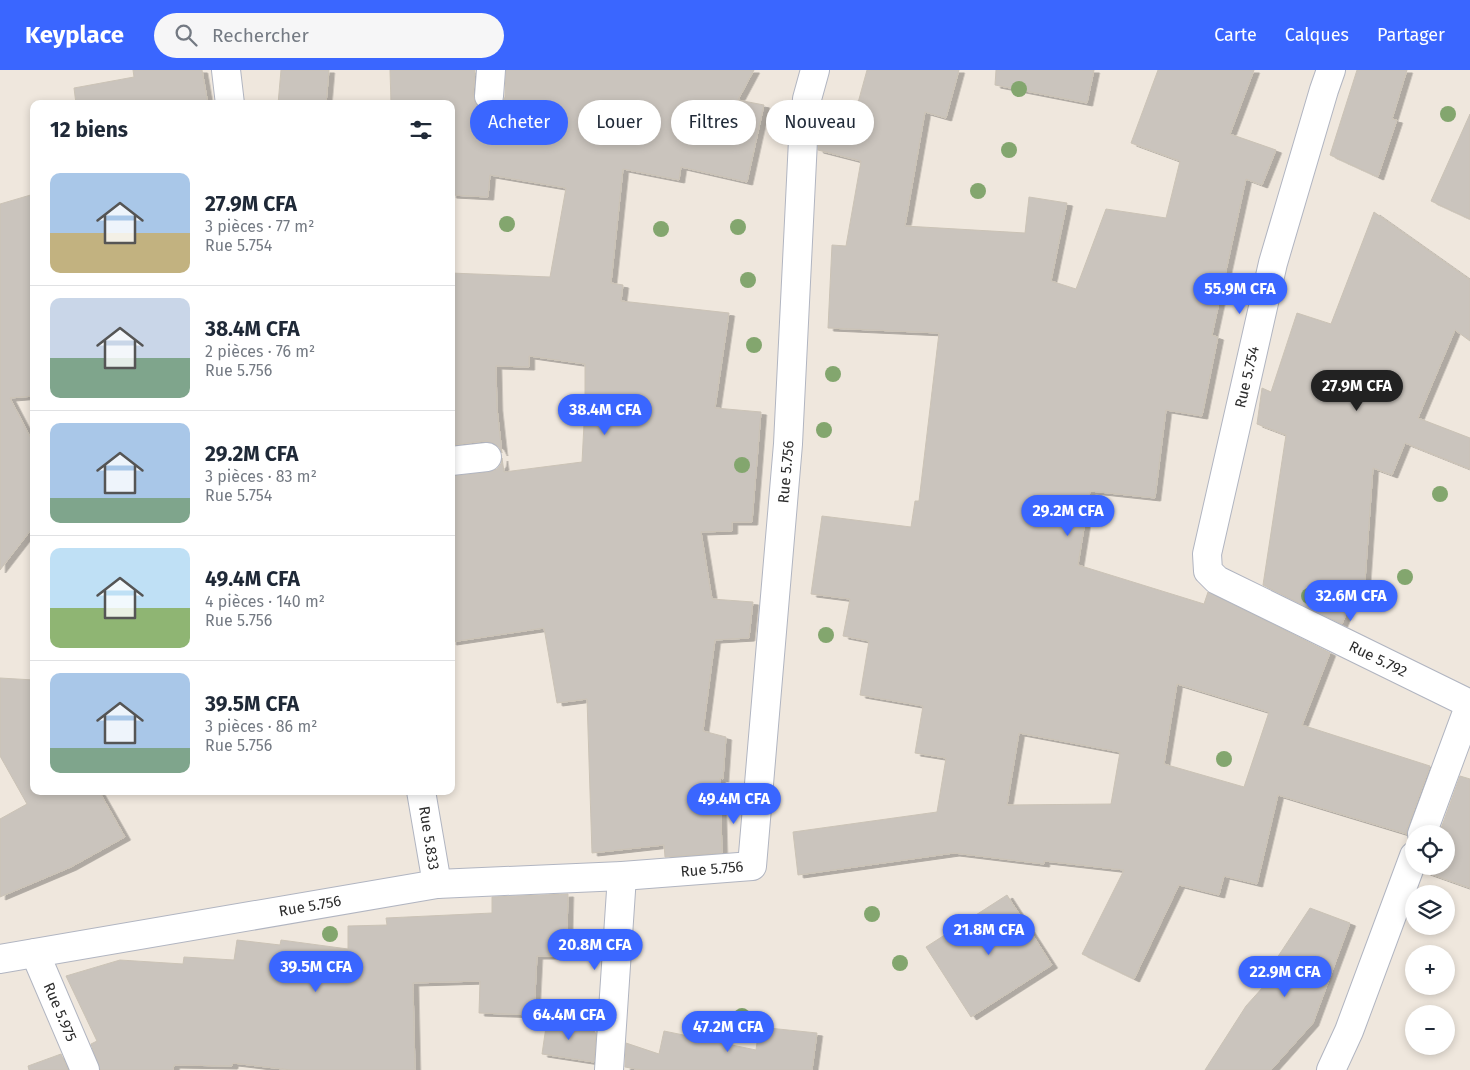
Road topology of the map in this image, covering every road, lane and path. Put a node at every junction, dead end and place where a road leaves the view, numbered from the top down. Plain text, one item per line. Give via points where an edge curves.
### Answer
1 (226, 70) edge
2 (815, 70) edge
3 (1331, 70) edge
4 (230, 100) edge
5 (487, 457) dead end
6 (455, 461) edge
7 (1208, 571) joint
8 (1470, 704) edge
9 (422, 795) edge
10 (1425, 825) edge
11 (1407, 875) edge
12 (622, 876) junction
13 (437, 884) junction
14 (35, 953) junction
15 (0, 959) edge
16 (85, 1070) edge
17 (609, 1070) edge
18 (1331, 1070) edge

1 - 4 street
2 - 12 street, Rue 5.756 via 807,99 803,140 788,444 752,866
3 - 7 street, Rue 5.754 via 1273,263 1207,554
5 - 6 street
7 - 8 street, Rue 5.792 via 1216,580
8 - 10 street
9 - 13 street, Rue 5.833
11 - 18 street via 1349,1031
12 - 13 street, Rue 5.756
12 - 17 street
13 - 14 street, Rue 5.756
14 - 15 street, Rue 5.756
14 - 16 street, Rue 5.975

